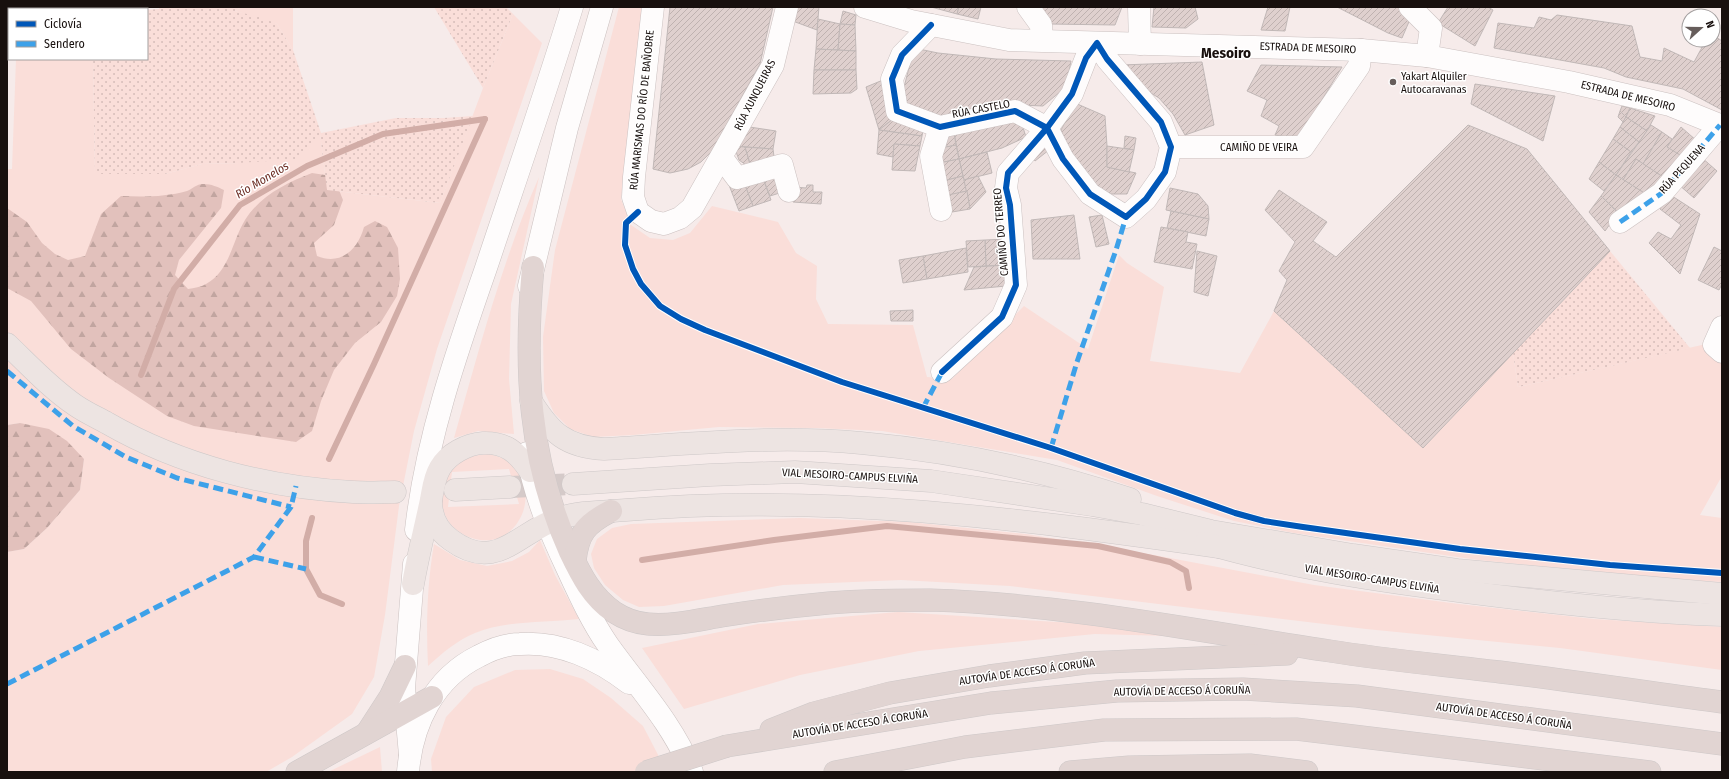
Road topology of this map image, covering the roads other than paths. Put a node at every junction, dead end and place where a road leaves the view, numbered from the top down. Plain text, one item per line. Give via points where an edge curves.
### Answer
1 (572, 7) edge
2 (602, 7) edge
3 (653, 7) edge
4 (786, 7) edge
5 (865, 7) edge
6 (1028, 7) edge
7 (1139, 7) edge
8 (1410, 7) edge
9 (931, 25) junction
10 (1431, 28) junction
11 (1042, 40) junction
12 (1097, 43) junction
13 (1140, 44) junction
14 (1361, 50) junction
15 (1427, 56) junction
16 (1459, 61) junction
17 (1721, 126) edge
18 (940, 128) junction
19 (1047, 128) junction
20 (1171, 147) junction
21 (722, 158) junction
22 (789, 192) dead end
23 (941, 210) dead end
24 (638, 212) joint
25 (1620, 222) dead end
26 (533, 268) junction
27 (1722, 327) edge
28 (7, 344) edge
29 (1722, 352) edge
30 (942, 372) dead end
31 (531, 401) junction
32 (530, 471) junction
33 (572, 484) tunnel mouth
34 (510, 487) tunnel mouth
35 (455, 490) dead end
36 (395, 492) dead end
37 (430, 501) junction
38 (611, 511) junction
39 (552, 521) junction
40 (1215, 539) junction
41 (574, 561) junction
42 (413, 584) junction
43 (1722, 594) edge
44 (1722, 615) edge
45 (1336, 652) junction
46 (405, 666) junction
47 (646, 696) junction
48 (432, 697) junction
49 (1722, 702) edge
50 (406, 711) junction
51 (365, 735) junction
52 (1722, 744) edge
53 (727, 746) junction
54 (409, 763) edge
55 (297, 772) edge
56 (646, 772) edge
57 (692, 772) edge
58 (835, 772) edge
59 (1070, 772) edge
60 (1307, 772) edge
61 (1650, 772) edge

1 - 42 street via 443,400 427,460 419,504
2 - 26 street via 567,128
3 - 24 street, RÚA MARISMAS DO RÍO DE BAÑOBRE via 634,177 633,197
4 - 21 street, RÚA XUNQUEIRAS via 773,65
5 - 9 street, ESTRADA DE MESOIRO
6 - 11 street via 1041,25
7 - 13 street
8 - 10 street
9 - 11 street, ESTRADA DE MESOIRO via 1009,40
9 - 18 street, RÚA CASTELO via 902,54 892,79 896,111
10 - 15 street
10 - 16 street
11 - 12 street, ESTRADA DE MESOIRO
12 - 13 street, ESTRADA DE MESOIRO
12 - 19 street, CAMIÑO DO TERREO via 1086,58 1072,94
12 - 20 street via 1107,59 1161,122
13 - 14 street, ESTRADA DE MESOIRO
14 - 15 street, ESTRADA DE MESOIRO
14 - 20 street, CAMIÑO DE VEIRA via 1359,66 1303,147
15 - 16 street, ESTRADA DE MESOIRO
16 - 17 street, ESTRADA DE MESOIRO via 1670,105
17 - 25 street, RÚA PEQUENA via 1662,193
18 - 19 street, RÚA CASTELO via 1015,111
18 - 23 street, RÚA CASTELO via 931,156
19 - 20 street via 1063,159 1090,194 1126,216 1146,199 1165,172
19 - 30 street, CAMIÑO DO TERREO via 1008,173 1006,188 1010,205 1016,286 1002,317
21 - 22 street via 737,178 782,165
21 - 24 street, RÚA XUNQUEIRAS via 692,208 680,218 664,224 651,221
26 - 31 highway via 528,349
26 - 32 street via 519,356 520,394
27 - 29 street via 1714,345
28 - 36 main road via 35,372 75,405 123,432 176,456 238,475 296,486 353,492
31 - 39 highway
31 - 40 main road via 543,421 560,437 586,448 792,440 860,443 918,450 994,462 1164,510
32 - 37 main road via 522,458 502,445 492,443 467,447 454,453 439,469
32 - 39 street via 534,488
33 - 40 main road, VIAL MESOIRO-CAMPUS ELVIÑA via 795,472 931,481 1142,514
34 - 35 main road
37 - 39 main road via 433,517 444,534 459,545 479,552 497,551 507,547
37 - 42 main road
38 - 39 main road via 577,514
38 - 40 main road via 808,504 904,510
38 - 41 highway via 595,519 586,528 577,544
39 - 41 highway
39 - 47 street via 576,588 592,618 607,644
40 - 43 main road, VIAL MESOIRO-CAMPUS ELVIÑA via 1457,570
40 - 44 main road, VIAL MESOIRO-CAMPUS ELVIÑA via 1310,570 1400,584 1524,600 1682,614
41 - 45 highway via 594,594 606,606 619,616 648,624 672,624 823,603 927,600 1079,612
42 - 46 street
45 - 49 highway
45 - 53 highway, AUTOVÍA DE ACCESO Á CORUÑA via 1085,663 989,676 890,693 814,713
46 - 50 street
46 - 51 highway via 390,697
47 - 48 street via 613,670 586,657 563,648 520,644 503,646 472,660 457,670
47 - 57 street via 666,722 684,752
48 - 50 highway
48 - 54 street via 420,720
50 - 51 highway
50 - 54 street
51 - 55 highway
52 - 53 highway, AUTOVÍA DE ACCESO Á CORUÑA via 1357,696 1243,689 1117,691 991,703
53 - 56 highway, AUTOVÍA DE ACCESO Á CORUÑA, bridge
58 - 61 highway via 966,747 1104,730 1296,729
59 - 60 highway via 1129,767 1250,765

